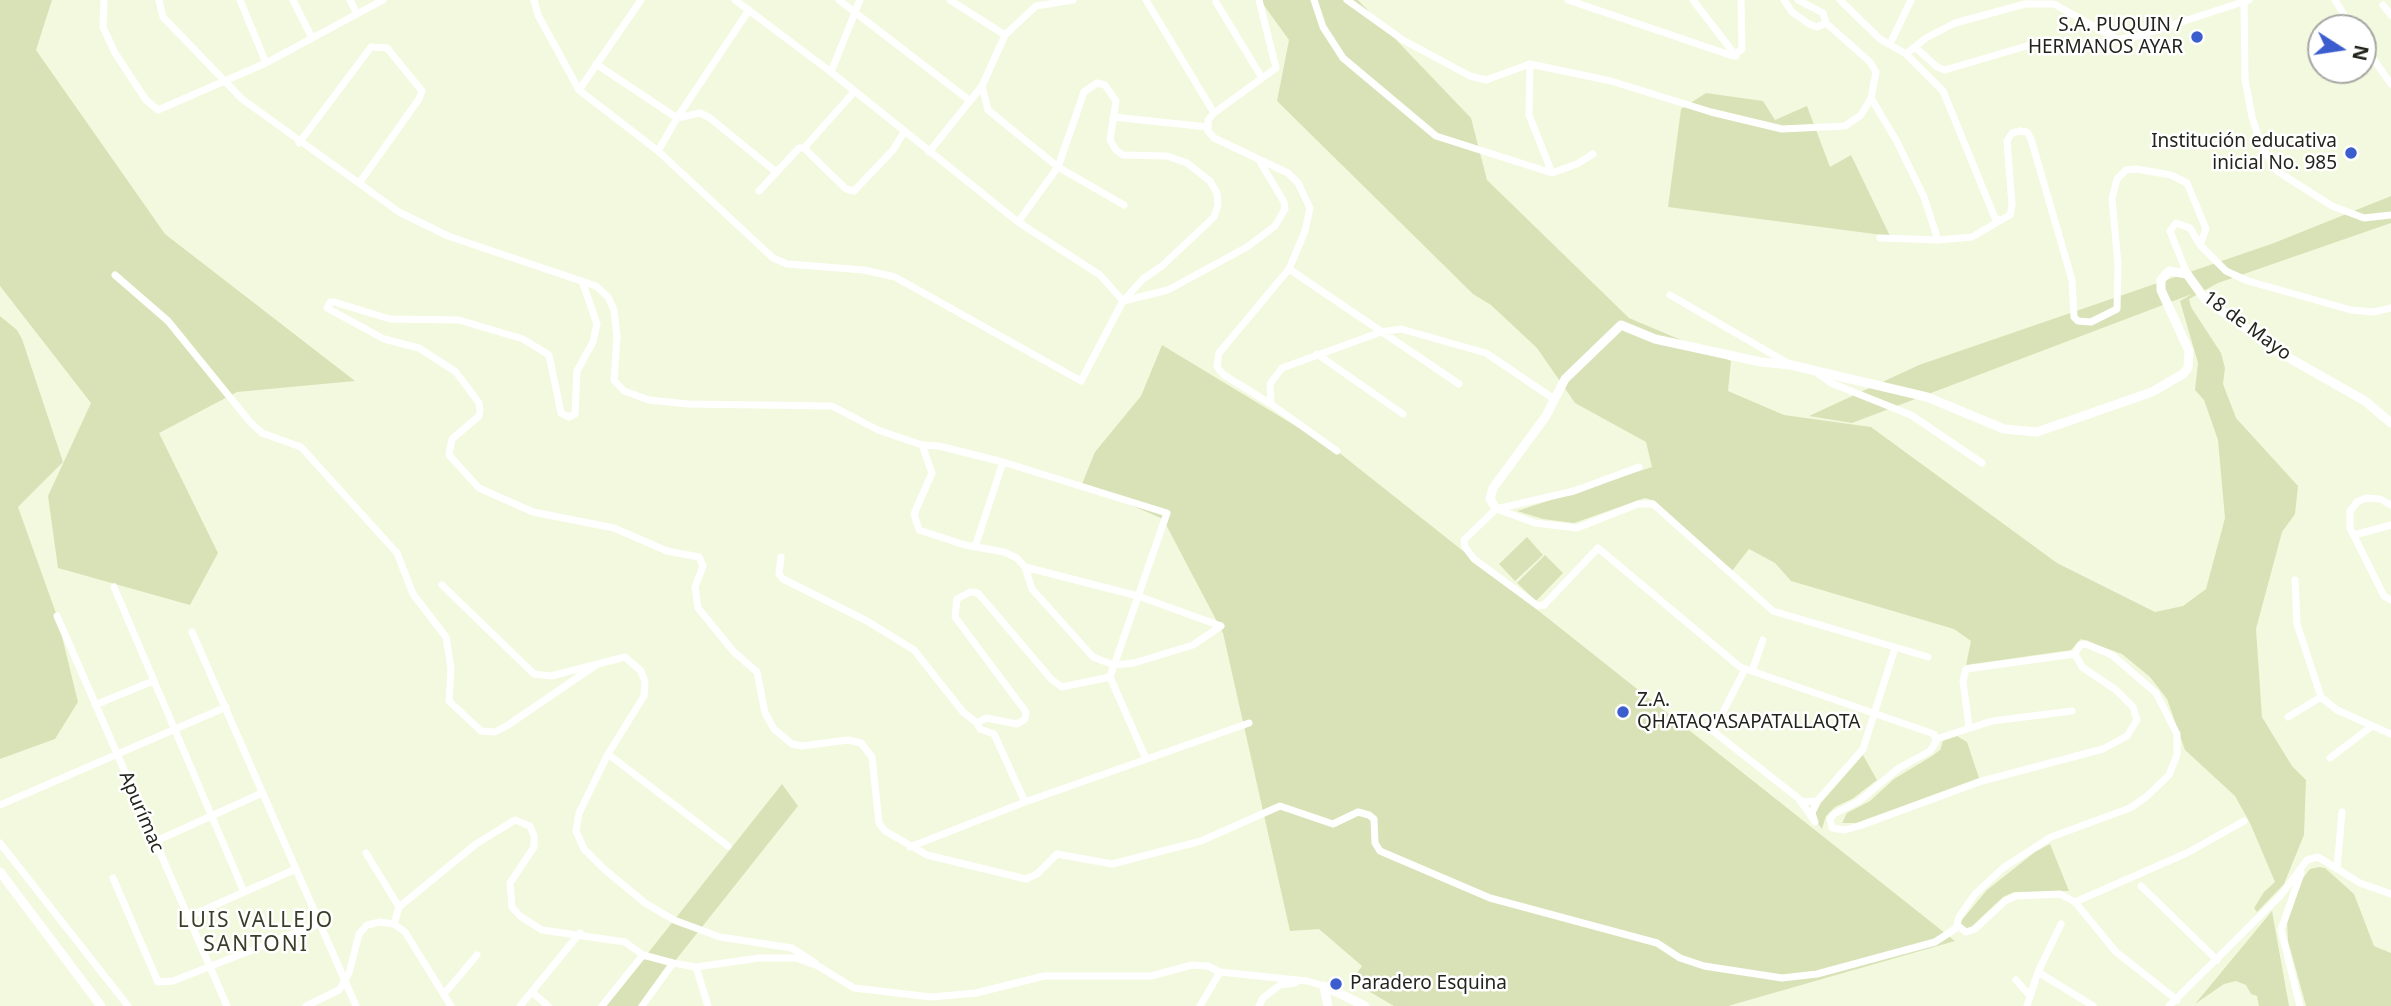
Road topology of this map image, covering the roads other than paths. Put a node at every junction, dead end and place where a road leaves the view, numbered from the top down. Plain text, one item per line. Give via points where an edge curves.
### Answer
1 (104, 0) edge
2 (159, 0) edge
3 (240, 0) edge
4 (293, 0) edge
5 (350, 0) edge
6 (383, 0) edge
7 (534, 0) edge
8 (641, 0) edge
9 (736, 0) edge
10 (839, 0) edge
11 (860, 0) edge
12 (950, 0) edge
13 (1073, 0) edge
14 (1146, 0) edge
15 (1259, 0) edge
16 (1314, 0) edge
17 (1348, 0) edge
18 (1568, 0) edge
19 (1693, 0) edge
20 (1741, 0) edge
21 (1784, 0) edge
22 (1798, 0) edge
23 (1840, 0) edge
24 (1911, 0) edge
25 (2246, 1) edge
26 (1216, 2) dead end
27 (1033, 3) edge
28 (2383, 5) dead end
29 (749, 10) junction
30 (854, 12) junction
31 (357, 14) junction
32 (2391, 15) edge
33 (1826, 23) junction
34 (1005, 34) junction
35 (312, 38) junction
36 (2040, 42) dead end
37 (1891, 44) junction
38 (1915, 47) junction
39 (1906, 54) junction
40 (1736, 56) junction
41 (266, 63) junction
42 (596, 64) junction
43 (1530, 64) junction
44 (2377, 64) edge
45 (831, 72) junction
46 (1262, 78) junction
47 (224, 83) junction
48 (2391, 85) edge
49 (982, 86) junction
50 (579, 90) junction
51 (855, 92) junction
52 (1871, 98) junction
53 (970, 100) junction
54 (1213, 113) junction
55 (1113, 117) junction
56 (677, 118) junction
57 (1208, 127) junction
58 (904, 132) junction
59 (299, 143) junction
60 (804, 148) junction
61 (658, 151) junction
62 (929, 152) junction
63 (1593, 153) dead end
64 (1259, 160) junction
65 (1058, 167) junction
66 (776, 172) junction
67 (1552, 173) junction
68 (360, 182) junction
69 (759, 191) dead end
70 (1125, 205) dead end
71 (2391, 215) edge
72 (2001, 220) junction
73 (1018, 222) junction
74 (1880, 238) dead end
75 (1938, 240) junction
76 (2200, 245) junction
77 (1289, 269) junction
78 (2186, 274) junction
79 (116, 275) dead end
80 (582, 281) junction
81 (1670, 295) dead end
82 (1124, 301) junction
83 (2391, 308) edge
84 (1381, 332) junction
85 (1317, 354) junction
86 (1791, 365) junction
87 (1814, 370) junction
88 (1459, 384) dead end
89 (1554, 399) junction
90 (1271, 404) junction
91 (1403, 414) dead end
92 (2391, 423) edge
93 (922, 445) junction
94 (1337, 451) dead end
95 (1003, 461) junction
96 (1982, 463) dead end
97 (1639, 467) dead end
98 (2391, 505) edge
99 (1496, 509) junction
100 (2391, 525) edge
101 (2354, 535) junction
102 (975, 547) junction
103 (781, 557) dead end
104 (1025, 567) junction
105 (2295, 580) dead end
106 (442, 585) dead end
107 (114, 587) dead end
108 (1138, 596) junction
109 (2391, 600) edge
110 (57, 616) dead end
111 (192, 632) dead end
112 (1763, 640) dead end
113 (1895, 648) junction
114 (2075, 654) junction
115 (1928, 657) dead end
116 (596, 665) junction
117 (1114, 665) junction
118 (1749, 670) junction
119 (1110, 677) junction
120 (153, 681) junction
121 (2321, 697) junction
122 (95, 705) junction
123 (226, 707) junction
124 (2072, 711) dead end
125 (1875, 714) junction
126 (2288, 717) dead end
127 (1719, 720) dead end
128 (977, 723) junction
129 (1249, 723) dead end
130 (2372, 726) junction
131 (1969, 727) junction
132 (173, 731) junction
133 (1713, 731) dead end
134 (2391, 734) edge
135 (1936, 739) junction
136 (116, 754) junction
137 (608, 754) junction
138 (2330, 758) dead end
139 (1146, 760) junction
140 (262, 793) junction
141 (1799, 799) junction
142 (1817, 801) junction
143 (1025, 802) junction
144 (0, 805) edge
145 (2342, 812) dead end
146 (209, 815) junction
147 (2244, 821) dead end
148 (154, 842) junction
149 (0, 843) edge
150 (728, 846) dead end
151 (909, 847) junction
152 (366, 853) dead end
153 (2303, 866) junction
154 (296, 869) junction
155 (2337, 869) junction
156 (0, 872) edge
157 (113, 878) dead end
158 (2141, 886) dead end
159 (244, 892) junction
160 (2391, 894) edge
161 (2075, 902) junction
162 (399, 907) junction
163 (188, 917) junction
164 (318, 924) junction
165 (394, 924) junction
166 (2061, 924) dead end
167 (1958, 927) junction
168 (580, 933) junction
169 (643, 955) junction
170 (477, 956) dead end
171 (2217, 960) junction
172 (673, 963) junction
173 (818, 966) junction
174 (211, 967) junction
175 (696, 967) junction
176 (1220, 972) junction
177 (2038, 972) junction
178 (2016, 980) dead end
179 (1307, 981) junction
180 (345, 983) junction
181 (1324, 986) junction
182 (444, 993) junction
183 (533, 993) junction
184 (2030, 996) junction
185 (931, 997) junction
186 (2177, 1000) junction
187 (101, 1006) edge
188 (128, 1006) edge
189 (227, 1006) edge
190 (306, 1006) edge
191 (356, 1006) edge
192 (451, 1006) edge
193 (520, 1006) edge
194 (548, 1006) edge
195 (602, 1006) edge
196 (642, 1006) edge
197 (708, 1006) edge
198 (928, 1006) edge
199 (1200, 1006) edge
200 (1259, 1006) edge
201 (1328, 1006) edge
202 (1365, 1006) edge
203 (2027, 1006) edge
204 (2093, 1006) edge
205 (2169, 1006) edge
206 (2300, 1006) edge

1 - 47 street via 103,27 115,53 154,109
2 - 47 street via 163,17
3 - 41 street
4 - 35 street
5 - 31 street
6 - 31 street
7 - 50 street
8 - 42 street
9 - 29 street
10 - 30 street
11 - 30 street
12 - 34 street
13 - 27 street
14 - 54 street
15 - 46 street via 1277,64
16 - 67 street via 1323,27 1343,58 1436,136
17 - 43 street via 1403,40 1470,76 1486,80
18 - 40 street
19 - 40 street
20 - 40 street via 1742,49
21 - 33 street via 1809,24
22 - 33 street via 1823,13
23 - 37 street
24 - 37 street
25 - 38 street via 2118,39 2054,4 2025,4 1955,23
25 - 71 street via 2245,79 2261,145 2277,171 2332,206 2364,218
26 - 46 street
27 - 34 street
28 - 32 street
29 - 45 street
29 - 56 street
30 - 45 street
30 - 53 street
31 - 35 street
33 - 52 street via 1870,62 1876,72
34 - 49 street
35 - 41 street
36 - 38 street via 1945,70
37 - 39 street
38 - 39 street
39 - 72 street via 1943,91 1992,215
41 - 47 street
42 - 50 street
42 - 56 street
43 - 52 street via 1611,81 1782,130 1845,126 1861,115
43 - 67 street via 1529,116
44 - 48 street
45 - 51 street
46 - 54 street
47 - 59 street
49 - 53 street
49 - 65 street via 988,110
50 - 61 street
51 - 58 street
51 - 60 street
52 - 75 street via 1924,197
53 - 62 street
54 - 57 street
55 - 57 street
55 - 65 street via 1116,101 1111,89 1097,83 1089,87
55 - 82 street via 1110,141 1122,155 1167,156 1187,163 1210,181 1218,205 1200,232 1143,279
56 - 61 street
56 - 66 street via 700,113 710,118
57 - 64 street via 1214,138
58 - 60 street via 854,191 846,189
58 - 62 street
59 - 68 street
59 - 68 street via 371,47 387,48 422,87 421,95
60 - 66 street
61 - 82 street via 772,258 787,264 895,277 1081,381
62 - 73 street
63 - 67 street
64 - 77 street via 1288,173 1310,208
64 - 82 street via 1284,202 1275,226 1247,247 1168,290
65 - 70 street
65 - 73 street
66 - 69 street
68 - 80 street via 423,225
72 - 75 street via 1972,237
72 - 76 street via 2010,215 2012,205 2007,141 2012,133 2027,132 2072,280 2074,317 2084,323 2110,314 2119,302 2112,199 2117,179 2126,170 2171,175 2188,183 2206,229
73 - 82 street via 1100,275
74 - 75 street
76 - 78 street, 18 de Mayo via 2186,225 2172,225 2173,242
76 - 83 street via 2226,271 2248,281 2351,310
77 - 84 street
77 - 90 street via 1217,360 1224,375
78 - 87 street via 2169,271 2161,281 2163,300 2189,351 2183,374 2152,392 2037,432 2004,429 1927,397
78 - 92 street, 18 de Mayo via 2205,299 2277,351 2365,401
79 - 116 street via 168,321 250,422 262,433 301,447 397,553 414,594 446,637 451,668 449,701 472,724 481,731 495,732
80 - 93 street via 596,286 614,310 614,380 624,391 649,400 688,404 832,406 878,430
80 - 151 street via 597,324 577,372 575,414 569,417 561,413 549,355 523,339 459,320 390,319 334,302 327,308 384,339 419,348 456,372 480,410 452,439 449,455 479,488 533,512 614,528 667,551 699,557 703,566 695,587 698,608 734,653 757,672 765,713 774,729 802,746 848,740 861,743 872,757 879,823
81 - 86 street
84 - 85 street
84 - 88 street
84 - 89 street via 1401,330 1486,352
85 - 90 street via 1274,374
85 - 91 street
86 - 87 street
86 - 89 street via 1655,340 1621,325 1565,379
87 - 96 street via 1831,383 1911,415
89 - 99 street via 1493,488 1490,499
90 - 94 street
93 - 95 street
93 - 102 street via 932,473 914,514 919,530
95 - 102 street
95 - 108 street via 1167,513
97 - 99 street via 1574,491
98 - 101 street via 2380,499 2357,502 2350,511
99 - 113 street via 1535,523 1577,528 1638,504 1653,504 1773,611
99 - 118 street via 1464,540 1465,547 1474,559 1538,606 1544,606 1598,548 1724,656
100 - 101 street
101 - 109 street via 2384,596
102 - 104 street via 1004,552
103 - 128 street via 779,574 783,579 914,650
104 - 108 street
104 - 117 street via 1032,589 1083,649
105 - 121 street via 2297,624
106 - 116 street via 534,674 551,676
107 - 120 street
108 - 117 street
108 - 117 street via 1221,626 1193,645
110 - 122 street, Apurímac
111 - 123 street
112 - 118 street
113 - 115 street
113 - 125 street
114 - 131 street via 1966,669 1963,681
114 - 135 street via 2082,667 2133,707 2137,720 2127,736 2103,750 1983,780 1863,825 1832,828 1834,814 1930,751
114 - 167 street via 2080,645 2095,647 2130,668 2156,693 2177,734 2173,766 2161,784 2130,808 2051,836 2003,868 1975,894 1959,917
116 - 137 street via 625,657 635,662 645,682 644,696
117 - 119 street
118 - 125 street
118 - 127 street
119 - 128 street via 1067,688 1057,685 978,593 961,595 955,617 1026,712 1017,724 986,718
119 - 139 street
120 - 122 street
120 - 132 street
121 - 126 street
121 - 130 street
122 - 136 street, Apurímac
123 - 132 street
123 - 140 street
124 - 131 street
125 - 135 street via 1929,732
125 - 142 street via 1863,749
128 - 143 street via 994,734
129 - 139 street
130 - 134 street
130 - 138 street
131 - 135 street
132 - 136 street
132 - 146 street
133 - 141 street
136 - 144 street
136 - 148 street, Apurímac
137 - 150 street
137 - 173 street via 579,813 576,831 584,849 645,903 674,920 739,941 792,948
139 - 143 street
140 - 146 street
140 - 154 street
141 - 142 street
141 - 142 street via 1815,822 1812,813
143 - 151 street
145 - 155 street
146 - 148 street
146 - 159 street
147 - 161 street via 2187,853
148 - 163 street, Apurímac
149 - 188 street
151 - 167 street via 1026,879 1057,854 1112,864 1200,841 1275,807 1333,824 1358,812 1374,819 1380,851 1490,898 1657,943 1704,966 1782,978 1817,974 1935,942
152 - 162 street
153 - 155 street via 2318,857
153 - 171 street
153 - 206 street via 2281,930
154 - 159 street
154 - 164 street
155 - 160 street
156 - 187 street
157 - 174 street via 155,979 173,981
158 - 171 street
159 - 163 street
161 - 167 street via 2060,894 2016,896 1975,929 1966,932
161 - 186 street via 2116,952
162 - 165 street
162 - 168 street via 476,844 515,820 530,826 534,847 510,883 512,907 542,930
163 - 174 street, Apurímac
164 - 174 street
164 - 180 street
165 - 180 street via 367,925 359,934
165 - 182 street via 405,933
166 - 177 street
168 - 169 street via 625,942
168 - 183 street
169 - 172 street
169 - 195 street
170 - 182 street
171 - 186 street
172 - 175 street
172 - 196 street
173 - 175 street via 796,958 759,958
173 - 185 street via 854,988
174 - 189 street, Apurímac
175 - 197 street
176 - 179 street
176 - 185 street via 1192,965 1150,976 1044,976 976,993
176 - 199 street
177 - 184 street
177 - 204 street
178 - 184 street
179 - 181 street
179 - 200 street via 1280,985
180 - 190 street
180 - 191 street
181 - 201 street
181 - 202 street
182 - 192 street
183 - 193 street
183 - 194 street
184 - 203 street
185 - 198 street
186 - 205 street

